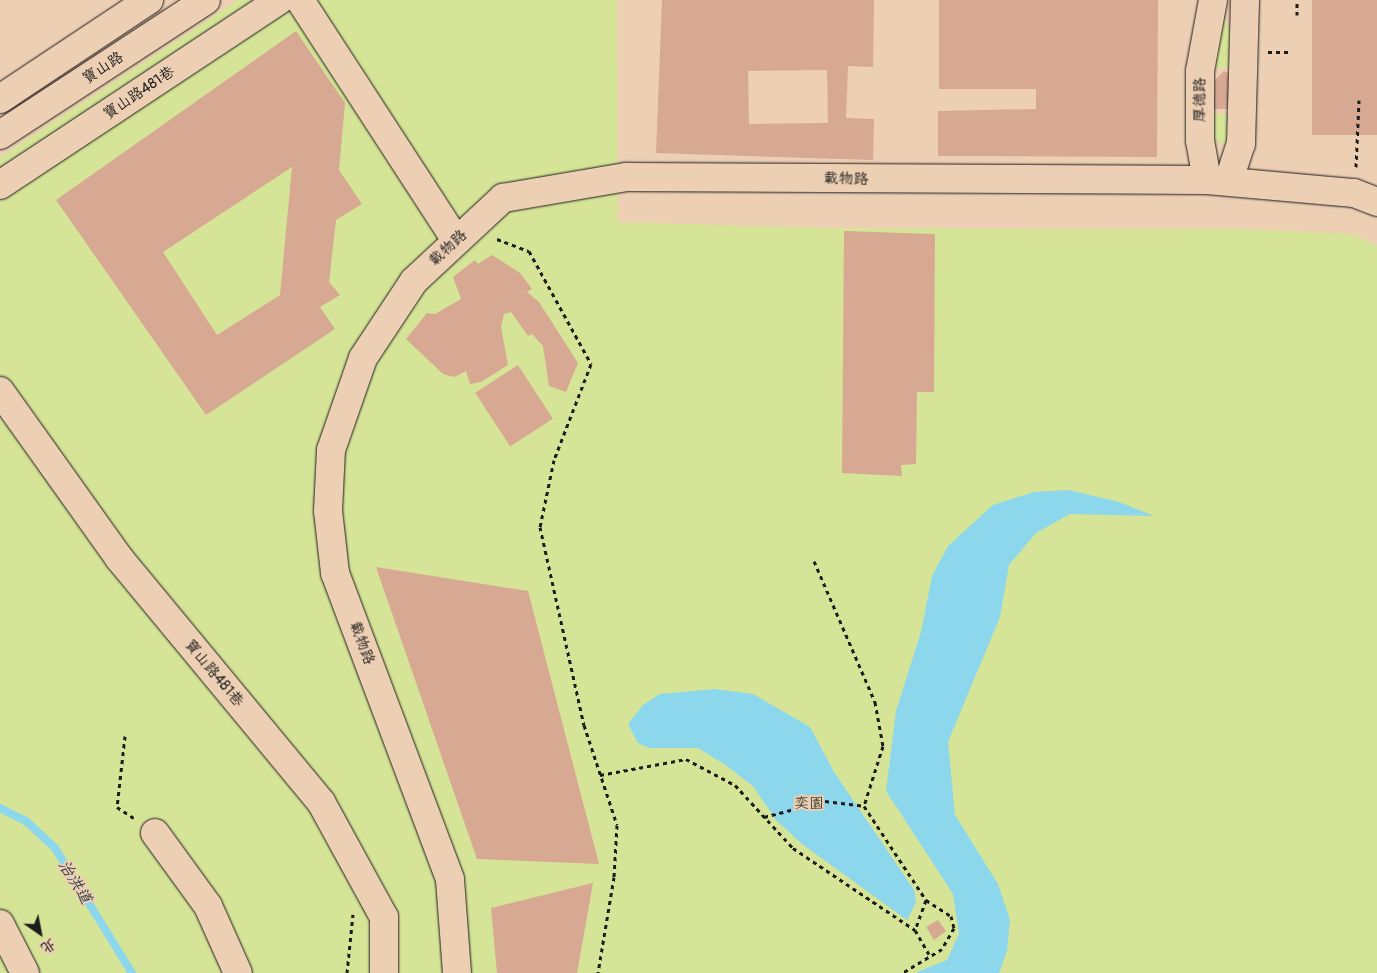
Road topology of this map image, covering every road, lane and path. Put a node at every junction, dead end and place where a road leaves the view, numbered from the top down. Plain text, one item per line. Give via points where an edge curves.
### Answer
1 (149, 0) edge
2 (206, 0) edge
3 (279, 0) edge
4 (300, 0) edge
5 (1213, 0) edge
6 (1245, 0) edge
7 (1297, 0) edge
8 (1296, 16) dead end
9 (1260, 52) dead end
10 (1292, 52) dead end
11 (0, 99) edge
12 (1359, 100) dead end
13 (0, 135) edge
14 (1356, 171) dead end
15 (1218, 180) junction
16 (0, 185) edge
17 (1377, 202) edge
18 (493, 238) dead end
19 (456, 240) junction
20 (0, 391) edge
21 (814, 561) dead end
22 (125, 736) dead end
23 (600, 774) junction
24 (735, 785) junction
25 (728, 786) dead end
26 (864, 806) junction
27 (764, 816) junction
28 (155, 833) joint
29 (926, 900) junction
30 (354, 906) dead end
31 (0, 924) edge
32 (915, 930) junction
33 (929, 954) junction
34 (25, 973) edge
35 (238, 973) edge
36 (347, 973) edge
37 (384, 973) edge
38 (457, 973) edge
39 (598, 973) edge
40 (902, 973) edge

1 - 11 street, 寶山路
2 - 13 street, 寶山路
3 - 16 street, 寶山路481巷
4 - 19 street
5 - 15 street, 厚德路 via 1200,71 1200,141
6 - 15 street via 1242,144
7 - 8 path
9 - 10 path
12 - 14 path
15 - 17 street via 1354,193
15 - 19 street, 載物路 via 626,177 503,198
18 - 23 path via 529,250 591,364 554,460 540,527 584,725
19 - 38 street, 載物路 via 414,282 363,358 331,450 328,511 335,573 450,879
20 - 37 street, 寶山路481巷 via 119,558 321,802 384,917
21 - 26 path via 876,702 883,746
22 - 28 path via 117,806
23 - 24 path via 686,759
23 - 39 path via 617,825 614,877
24 - 25 path
24 - 27 path
26 - 27 path via 825,801
26 - 29 path
27 - 32 path via 792,848
28 - 35 street via 208,906
29 - 32 path
29 - 33 path via 951,916 954,928 942,949
30 - 36 path
31 - 34 street
32 - 33 path
33 - 40 path

